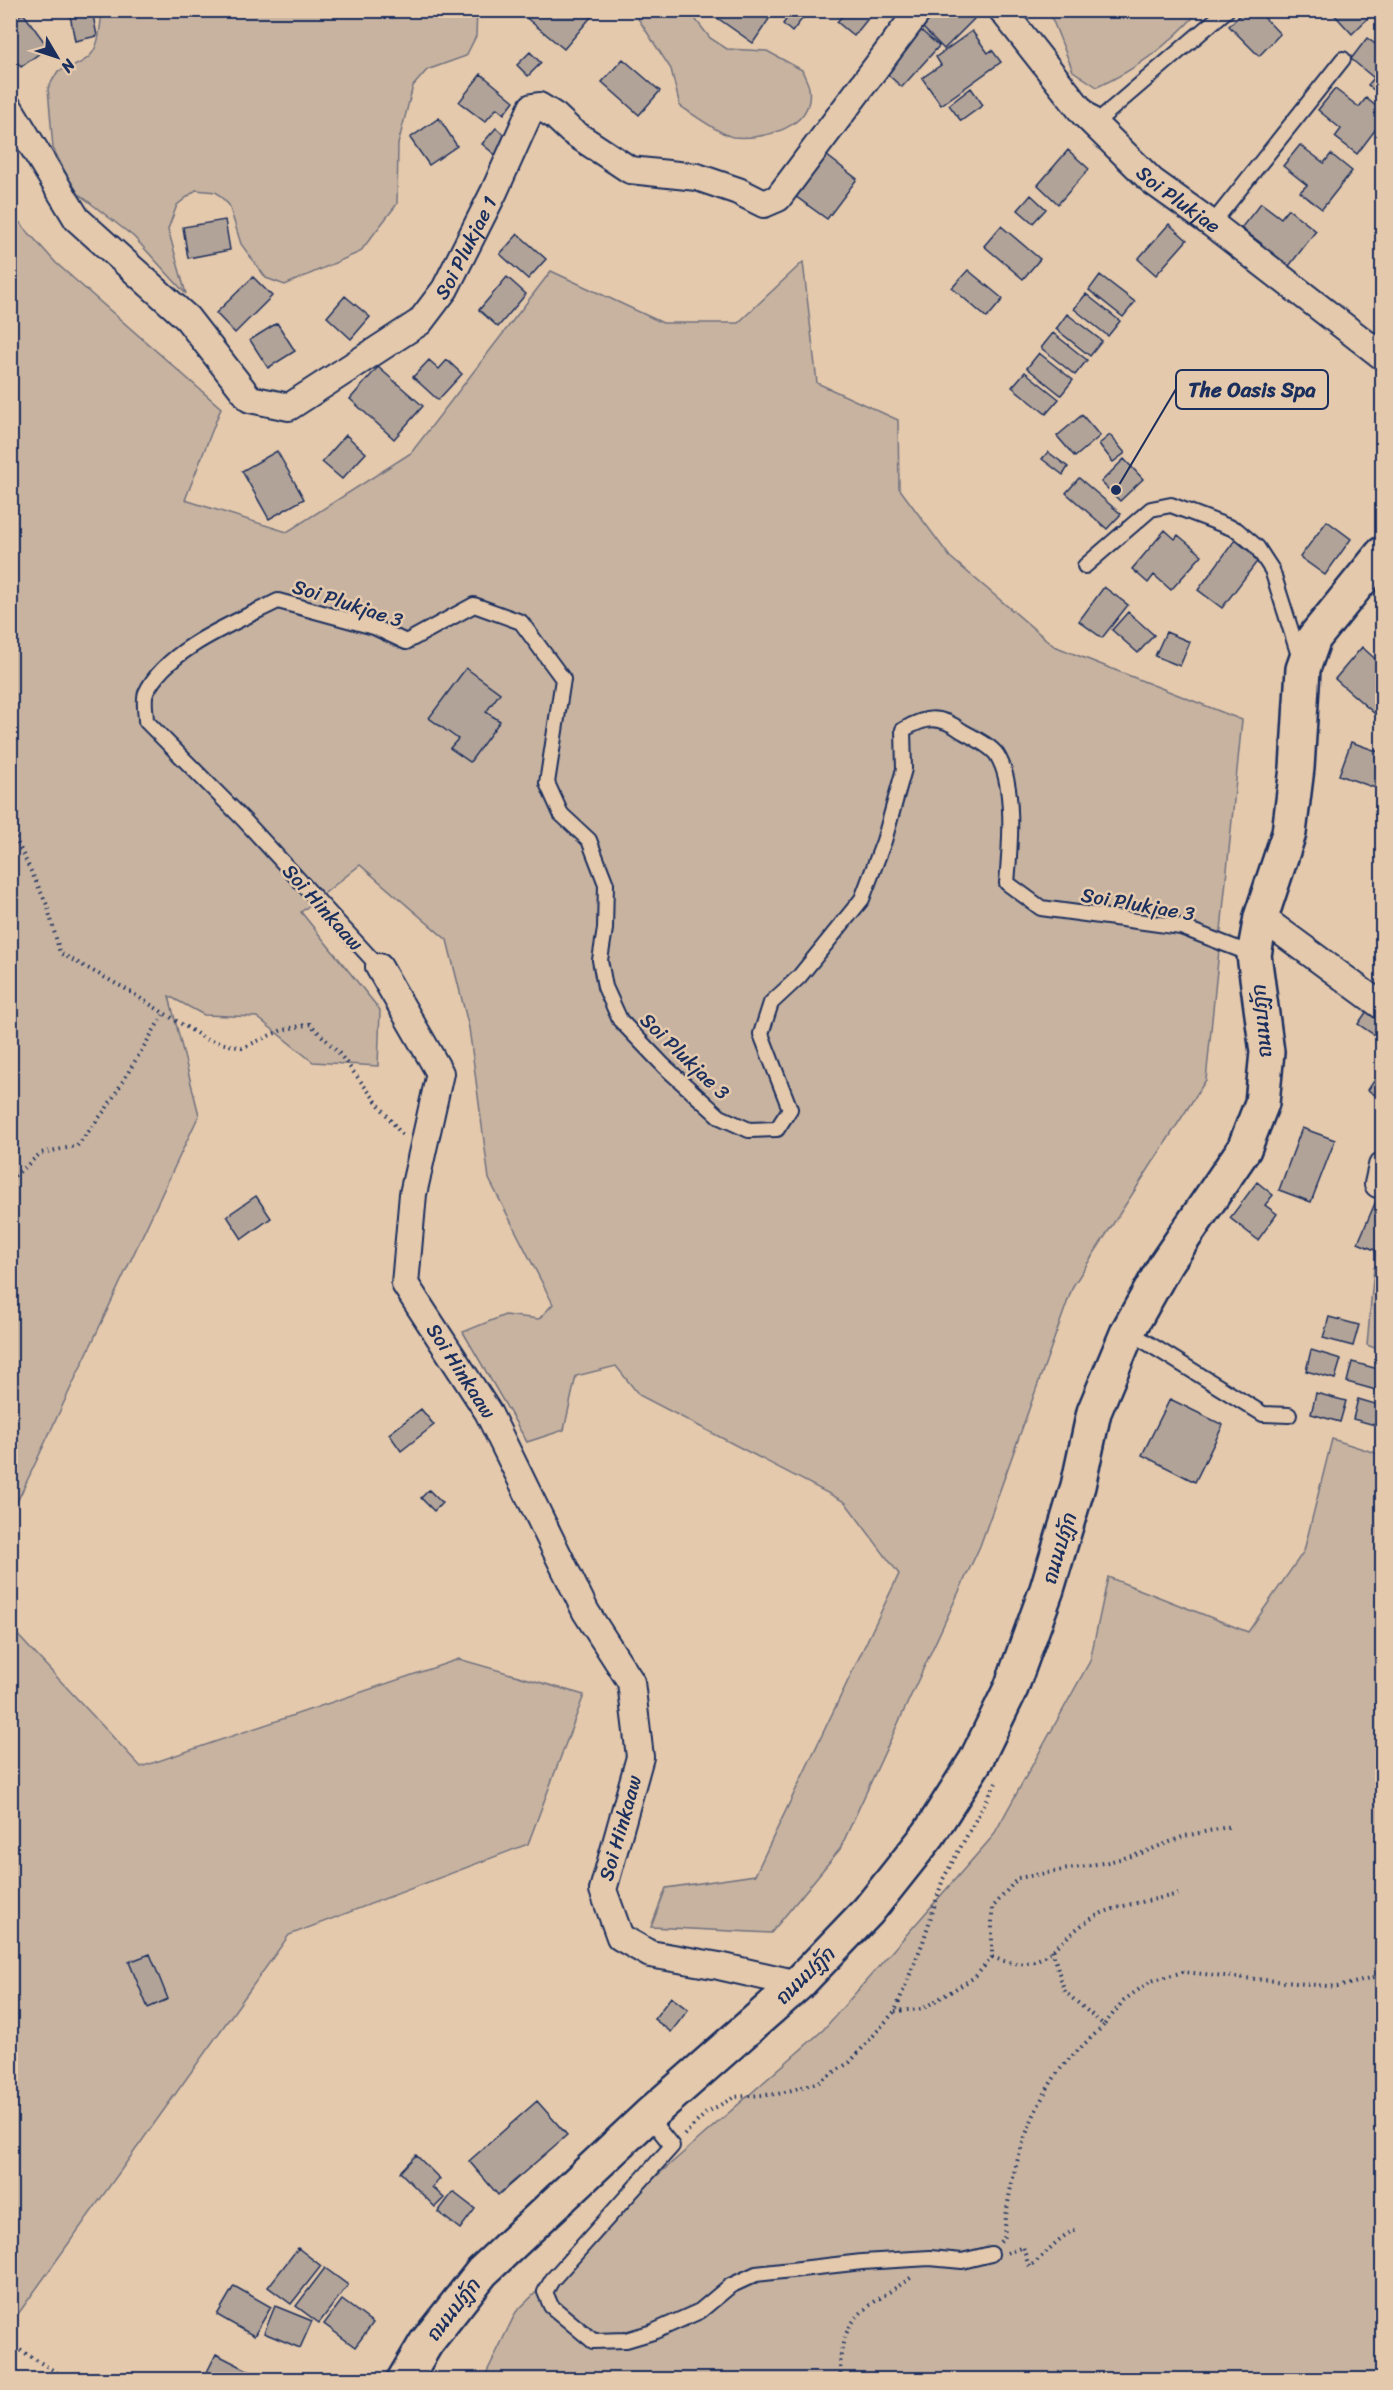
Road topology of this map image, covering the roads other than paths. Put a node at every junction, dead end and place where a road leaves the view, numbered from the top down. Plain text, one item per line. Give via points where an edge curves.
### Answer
1 (919, 10) edge
2 (1002, 10) edge
3 (1227, 10) edge
4 (1343, 59) dead end
5 (10, 109) edge
6 (1095, 124) junction
7 (1212, 224) junction
8 (1383, 356) edge
9 (1383, 554) edge
10 (1085, 566) dead end
11 (1303, 669) junction
12 (145, 695) joint
13 (1261, 917) junction
14 (1254, 955) junction
15 (379, 967) joint
16 (1383, 1006) edge
17 (1128, 1331) junction
18 (1289, 1415) dead end
19 (798, 1984) junction
20 (648, 2116) junction
21 (991, 2254) road end
22 (404, 2379) edge

1 - 5 street, Soi Plukjae 1 via 778,198 764,204 697,177 630,170 555,116 539,106 532,107 445,289 420,322 289,407 250,399 187,318 77,219
2 - 6 street, Soi Plukjae
3 - 6 lane
4 - 7 lane
6 - 7 street, Soi Plukjae via 1152,181
7 - 8 street, Soi Plukjae
9 - 11 main road, ถนนปฏัก via 1314,638
10 - 11 lane via 1151,509 1172,504 1237,530 1257,547 1272,570
11 - 13 main road, ถนนปฏัก via 1289,833
12 - 14 lane, Soi Plukjae 3 via 167,665 218,631 278,601 374,627 406,642 474,605 521,622 562,680 547,783 561,814 590,840 606,884 600,960 605,987 620,1020 664,1066 720,1117 749,1130 777,1129 790,1109 761,1034 771,1003 800,977 862,899 884,841 904,769 903,730 921,719 947,720 996,754 1009,792 1006,883 1041,908 1181,927
12 - 15 lane, Soi Hinkaaw via 146,721 244,820
13 - 14 main road, ถนนปฏัก
13 - 16 street
14 - 17 main road, ถนนปฏัก via 1267,1052 1262,1103 1244,1149 1165,1265
15 - 19 street, Soi Hinkaaw via 440,1073 413,1194 405,1284 488,1412 586,1612 631,1682 640,1757 603,1890 620,1937 650,1954
17 - 18 lane via 1263,1414
17 - 19 main road, ถนนปฏัก via 1094,1412 1078,1486 1047,1589 1011,1688 976,1760 915,1851 868,1911
19 - 20 main road, ถนนปฏัก
20 - 21 lane via 672,2146 558,2272 545,2292 551,2306 593,2341 626,2340 653,2332 700,2311 730,2286 756,2274 807,2266 962,2261
20 - 22 main road, ถนนปฏัก via 482,2272 426,2343

